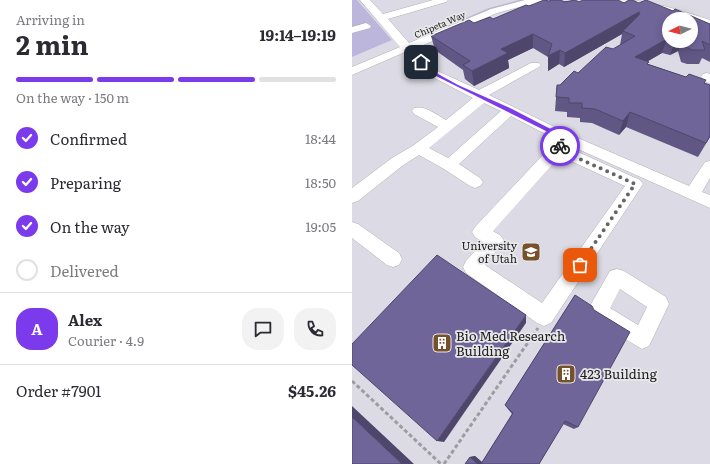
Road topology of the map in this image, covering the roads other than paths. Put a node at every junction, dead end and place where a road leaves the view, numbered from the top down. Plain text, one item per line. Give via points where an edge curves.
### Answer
1 (365, 0) edge
2 (411, 0) edge
3 (443, 0) edge
4 (507, 0) edge
5 (542, 0) edge
6 (623, 0) edge
7 (661, 2) edge
8 (374, 10) junction
9 (710, 15) edge
10 (382, 18) junction
11 (710, 23) edge
12 (366, 26) dead end
13 (352, 30) edge
14 (405, 44) junction
15 (352, 61) edge
16 (535, 65) dead end
17 (352, 71) edge
18 (480, 97) junction
19 (510, 110) junction
20 (418, 111) dead end
21 (447, 126) junction
22 (562, 144) junction
23 (419, 149) junction
24 (449, 165) junction
25 (710, 166) edge
26 (640, 178) junction
27 (475, 182) dead end
28 (692, 194) junction
29 (352, 197) edge
30 (710, 202) edge
31 (352, 229) edge
32 (393, 259) dead end

1 - 8 street
2 - 8 street
3 - 10 street
4 - 14 street, Chipeta Way via 476,10
5 - 14 street, Chipeta Way via 494,11
6 - 7 street
7 - 9 street
7 - 11 street
8 - 10 street
10 - 14 street
12 - 13 street
14 - 15 street, Chipeta Way
14 - 17 street, Chipeta Way
14 - 18 street via 427,70
16 - 18 street
18 - 19 street
18 - 21 street
19 - 22 street
19 - 24 street
20 - 21 street
21 - 23 street
22 - 26 street
22 - 26 street via 481,232 495,241 472,267 544,316
23 - 24 street
23 - 29 street via 397,162
24 - 27 street
25 - 28 street
26 - 28 street
28 - 30 street
31 - 32 street

